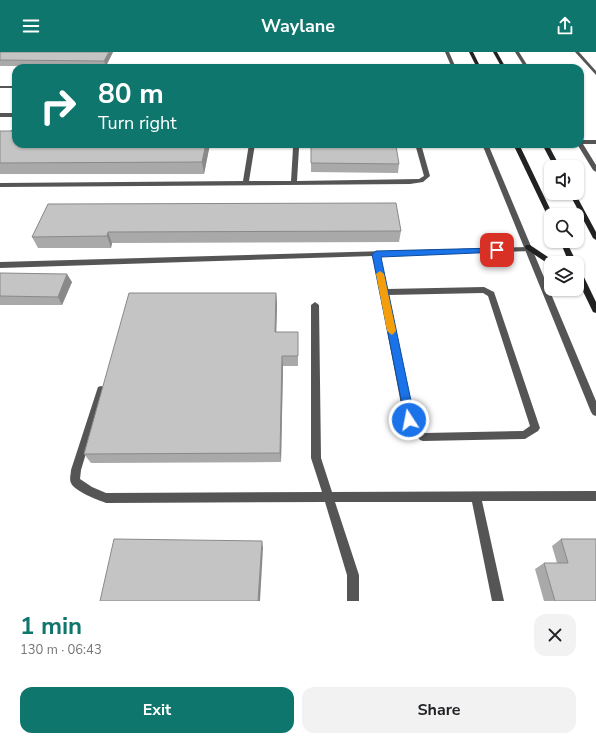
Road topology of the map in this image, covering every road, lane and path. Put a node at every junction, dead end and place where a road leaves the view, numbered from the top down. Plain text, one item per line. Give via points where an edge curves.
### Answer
1 (447, 52) edge
2 (471, 52) edge
3 (495, 52) edge
4 (517, 52) edge
5 (577, 52) edge
6 (452, 64) edge
7 (477, 64) edge
8 (502, 64) edge
9 (524, 64) edge
10 (596, 74) edge
11 (0, 87) edge
12 (12, 87) edge
13 (12, 115) edge
14 (0, 116) edge
15 (12, 132) edge
16 (0, 138) edge
17 (596, 142) edge
18 (584, 143) edge
19 (251, 148) edge
20 (296, 148) edge
21 (419, 148) edge
22 (487, 148) edge
23 (518, 148) edge
24 (547, 148) edge
25 (583, 148) edge
26 (554, 160) edge
27 (596, 170) edge
28 (246, 183) junction
29 (294, 183) junction
30 (0, 185) edge
31 (576, 200) edge
32 (547, 208) edge
33 (596, 238) edge
34 (528, 248) junction
35 (376, 254) junction
36 (544, 258) edge
37 (0, 265) edge
38 (584, 287) edge
39 (384, 292) junction
40 (315, 305) dead end
41 (596, 310) edge
42 (101, 390) edge
43 (596, 412) edge
44 (476, 496) junction
45 (596, 496) edge
46 (328, 497) junction
47 (353, 601) edge
48 (498, 601) edge

1 - 6 street
2 - 7 main road
3 - 8 main road
4 - 9 street
5 - 10 street
11 - 12 street
13 - 14 street
15 - 16 street
17 - 18 street
19 - 28 street
20 - 29 street
21 - 29 street via 427,176 421,180
22 - 34 street
23 - 32 main road
24 - 26 main road
25 - 27 street
28 - 29 street
28 - 30 street
31 - 33 main road
34 - 35 street
34 - 36 main road
34 - 43 street
35 - 37 street
35 - 39 street
38 - 41 main road
39 - 39 street via 409,420 424,437 525,435 535,428 491,294 484,290
40 - 46 street via 316,458
42 - 46 street via 76,470 75,481 88,490 106,498
44 - 45 street
44 - 46 street
44 - 48 street
46 - 47 street via 352,575

